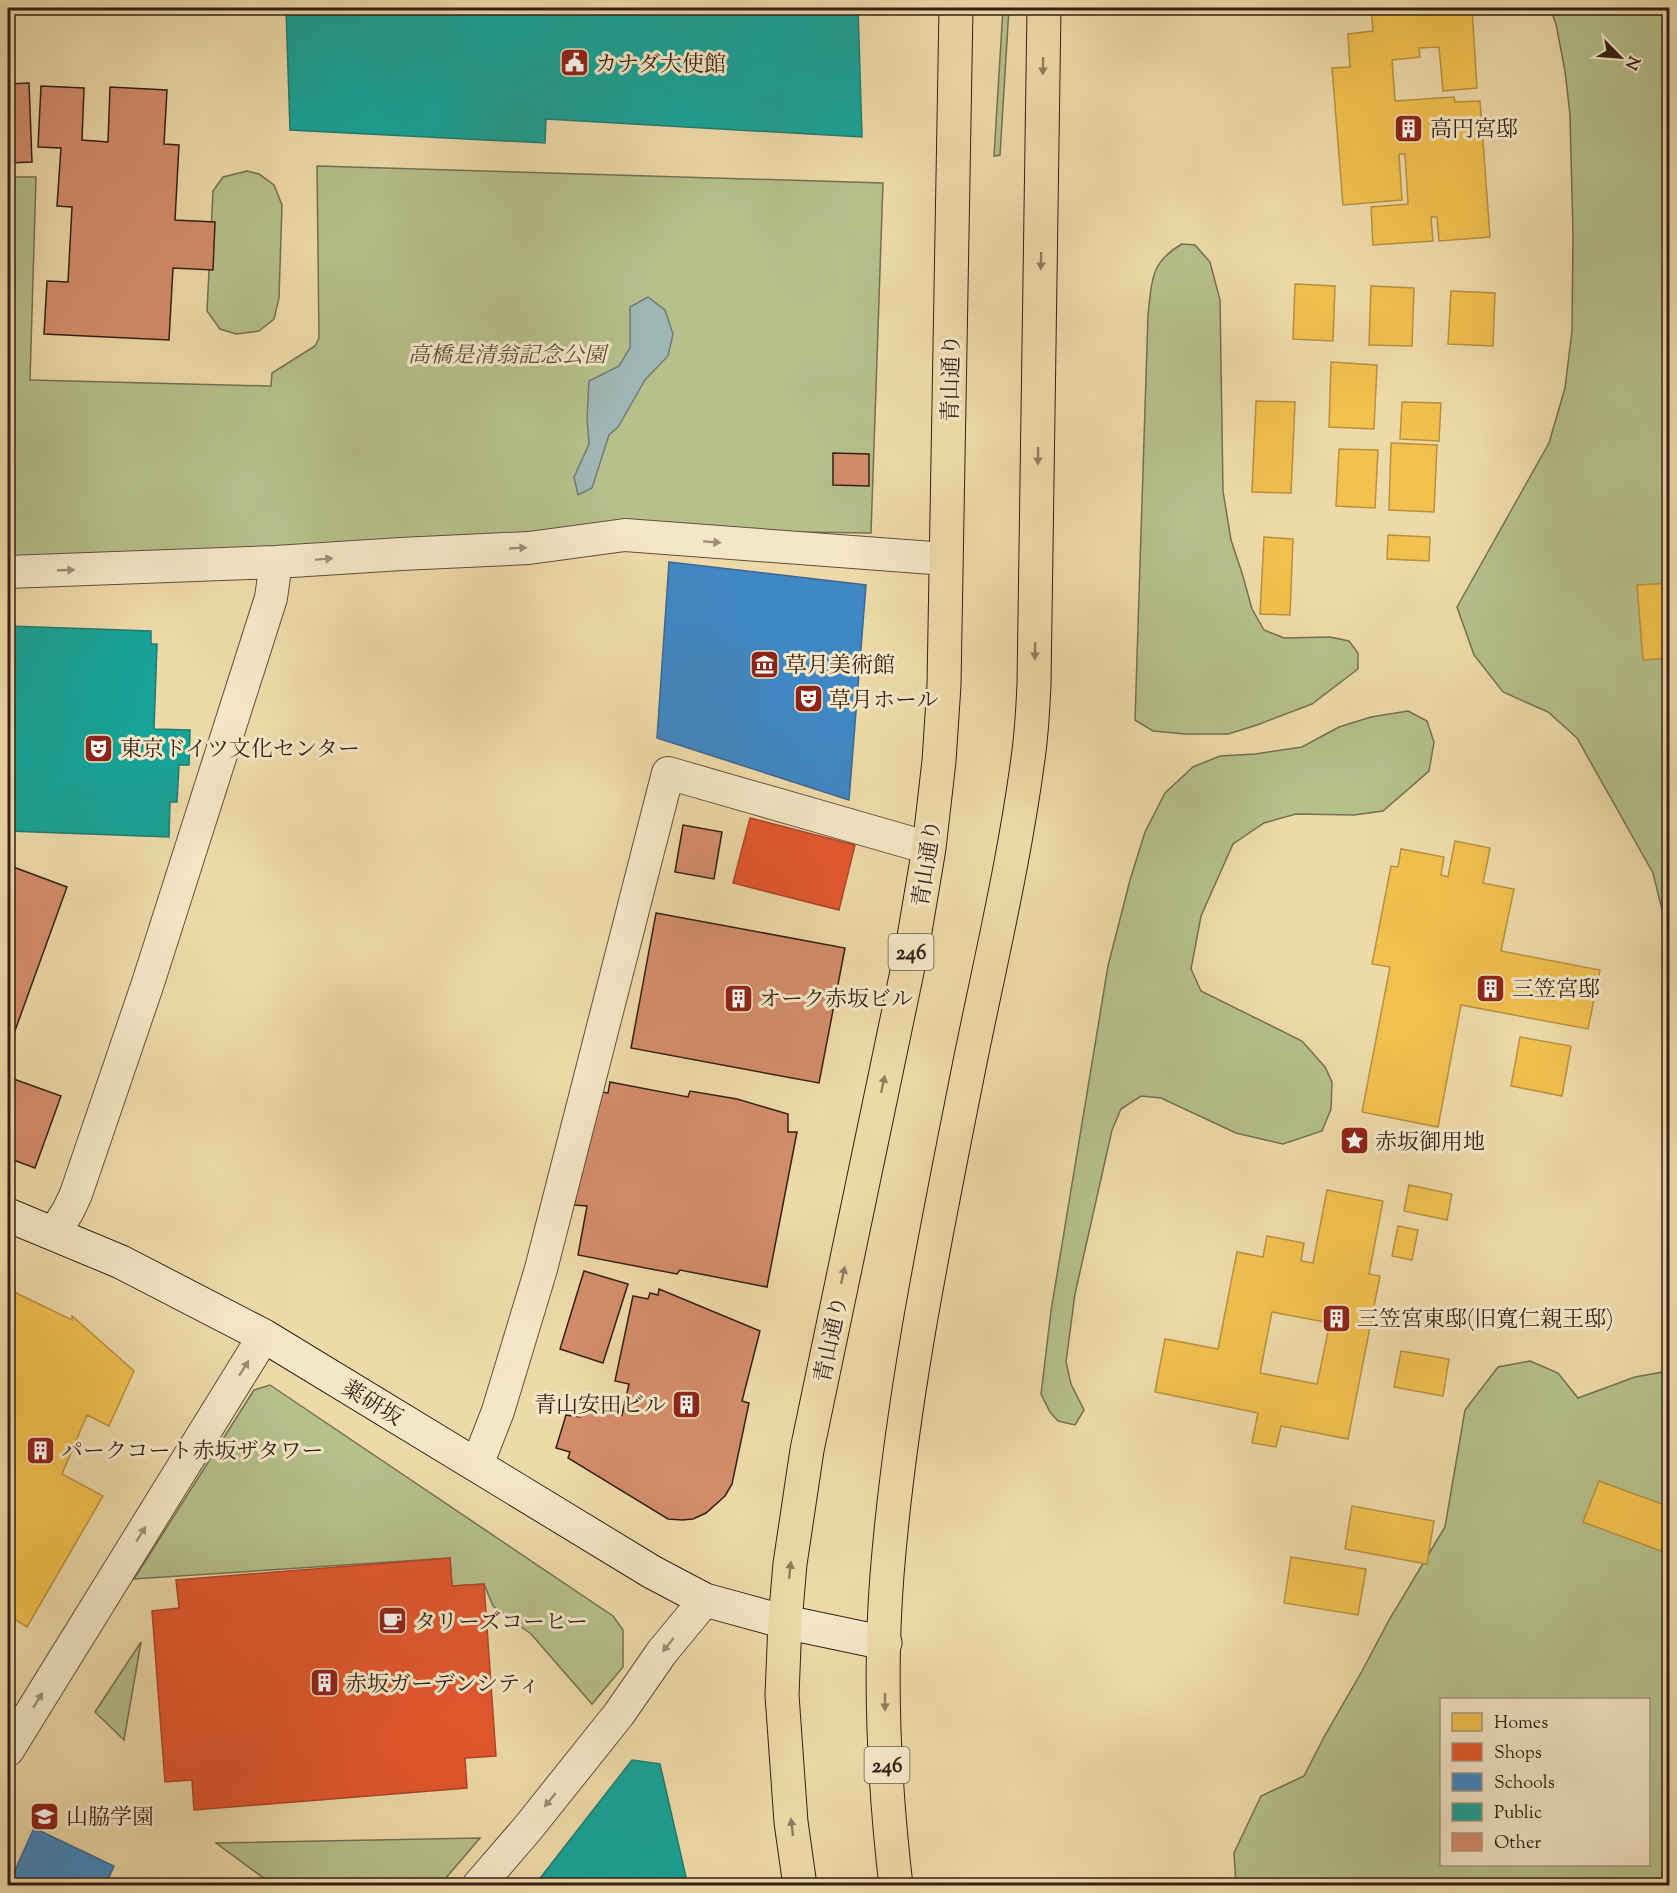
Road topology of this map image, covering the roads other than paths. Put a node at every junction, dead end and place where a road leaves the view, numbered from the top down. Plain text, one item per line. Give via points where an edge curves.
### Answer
1 (956, 8) edge
2 (1044, 8) edge
3 (946, 559) junction
4 (276, 562) junction
5 (8, 572) edge
6 (929, 848) junction
7 (8, 1215) edge
8 (54, 1233) junction
9 (264, 1336) junction
10 (477, 1465) junction
11 (717, 1603) junction
12 (785, 1622) junction
13 (885, 1643) junction
14 (8, 1750) edge
15 (478, 1886) edge
16 (800, 1886) edge
17 (896, 1886) edge

1 - 3 highway, 青山通り / 246
2 -> 13 highway, 246 via 1030,748 907,1400 887,1575
4 -> 3 street via 529,548 625,535
3 - 6 highway, 青山通り / 246 via 941,740
5 -> 4 street
4 - 8 street via 271,598 148,983 76,1194
6 - 10 street via 668,773 541,1269 498,1411
12 -> 6 highway, 青山通り / 246 via 807,1450 913,943
7 - 8 street, 薬研坂
8 - 9 street, 薬研坂 via 121,1262
9 - 10 street, 薬研坂
14 -> 9 street
10 - 11 street, 薬研坂 via 652,1572
11 - 12 street, 薬研坂
11 -> 15 street via 662,1652 619,1714
12 - 13 street, 薬研坂
16 -> 12 highway, 青山通り / 246 via 782,1695
13 -> 17 highway, 246 via 890,1829

